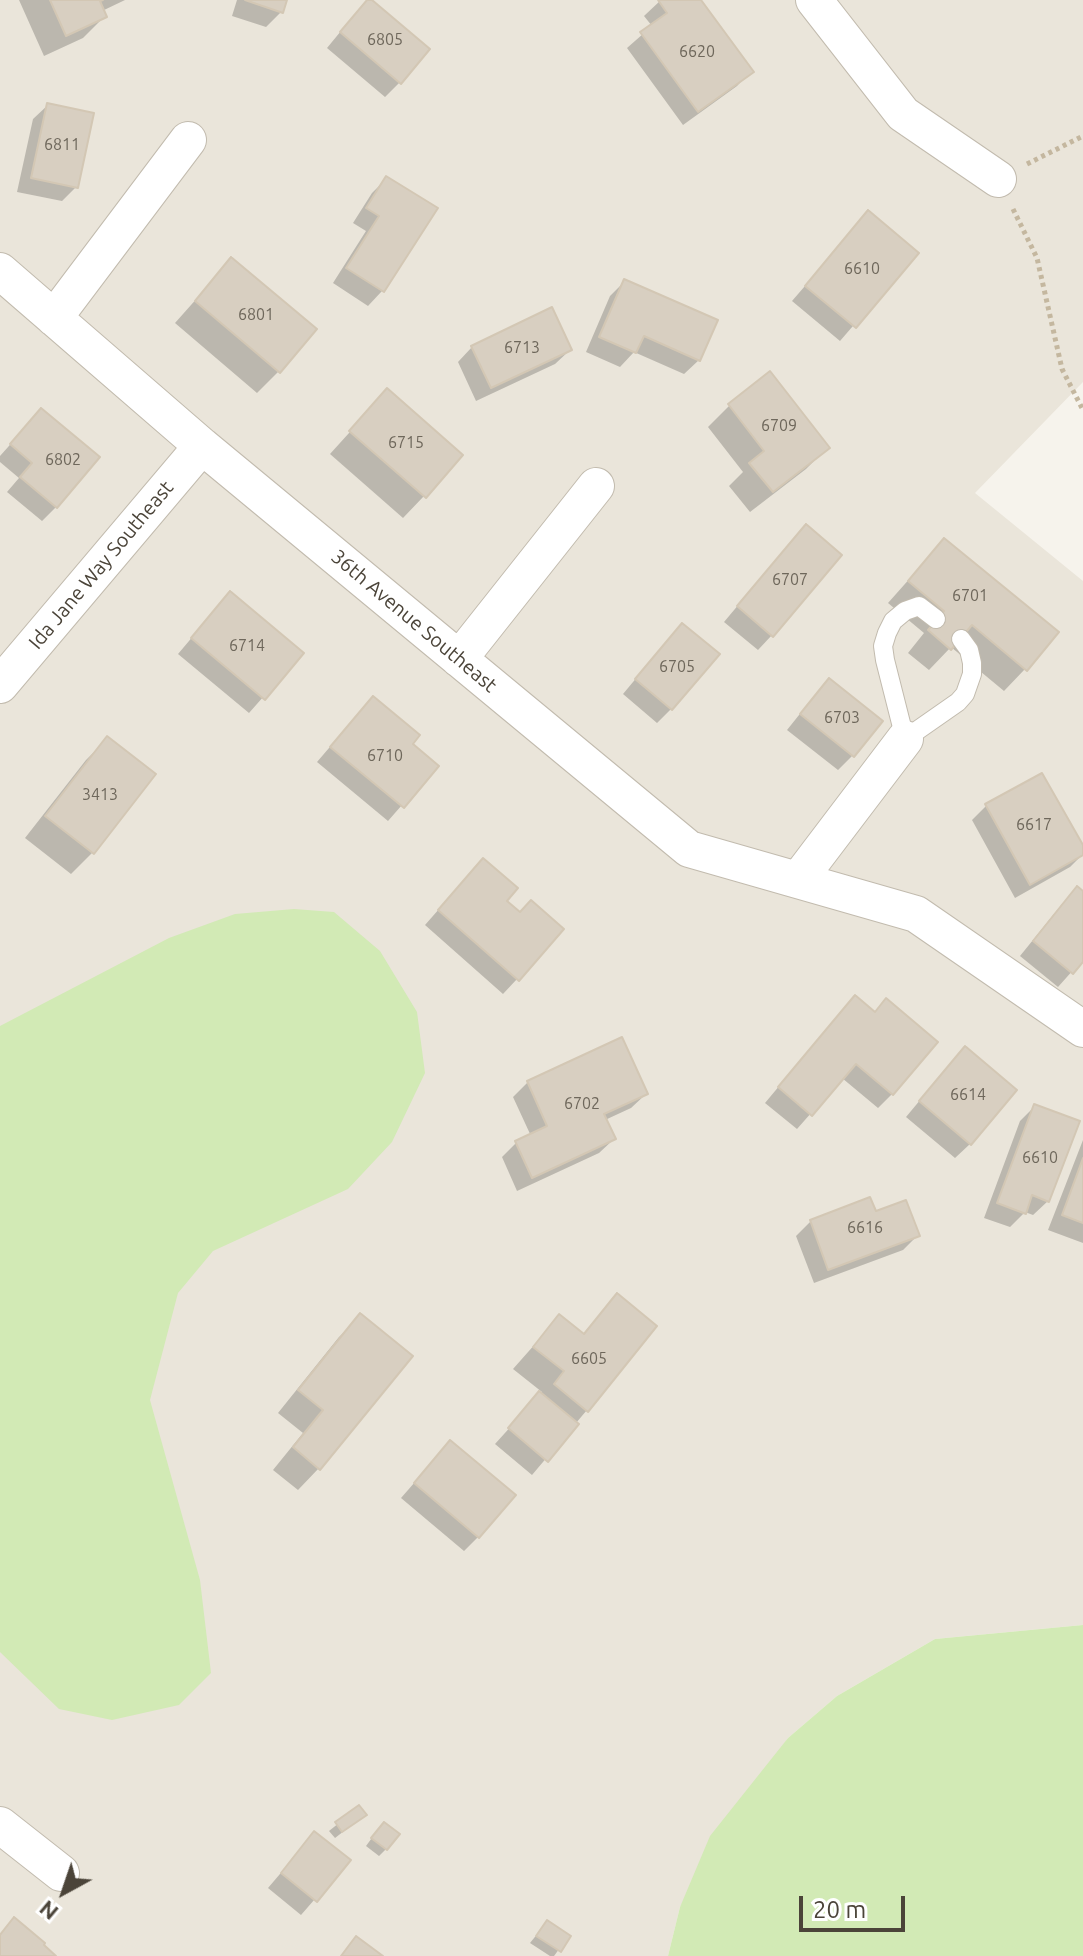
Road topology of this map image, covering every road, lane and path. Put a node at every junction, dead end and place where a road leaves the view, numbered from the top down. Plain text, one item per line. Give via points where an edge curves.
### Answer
1 (814, 0) edge
2 (1083, 136) edge
3 (188, 140) dead end
4 (998, 179) junction
5 (0, 271) edge
6 (54, 318) junction
7 (1083, 410) edge
8 (202, 446) junction
9 (596, 486) dead end
10 (936, 619) dead end
11 (961, 639) dead end
12 (459, 659) junction
13 (0, 685) edge
14 (905, 739) junction
15 (798, 880) junction
16 (1080, 1023) edge
17 (0, 1825) edge
18 (61, 1873) dead end

1 - 4 street via 903,114
2 - 4 path
3 - 6 street
4 - 7 path via 1037,258 1062,369
5 - 6 street, 36th Avenue Southeast
6 - 8 street, 36th Avenue Southeast
8 - 12 street, 36th Avenue Southeast
8 - 13 street, Ida Jane Way Southeast
9 - 12 street
10 - 14 lane via 919,606 905,611 893,621 883,646
11 - 14 lane via 972,663 965,694
12 - 15 street, 36th Avenue Southeast via 689,849
14 - 15 street
15 - 16 street, 36th Avenue Southeast via 916,914
17 - 18 street

